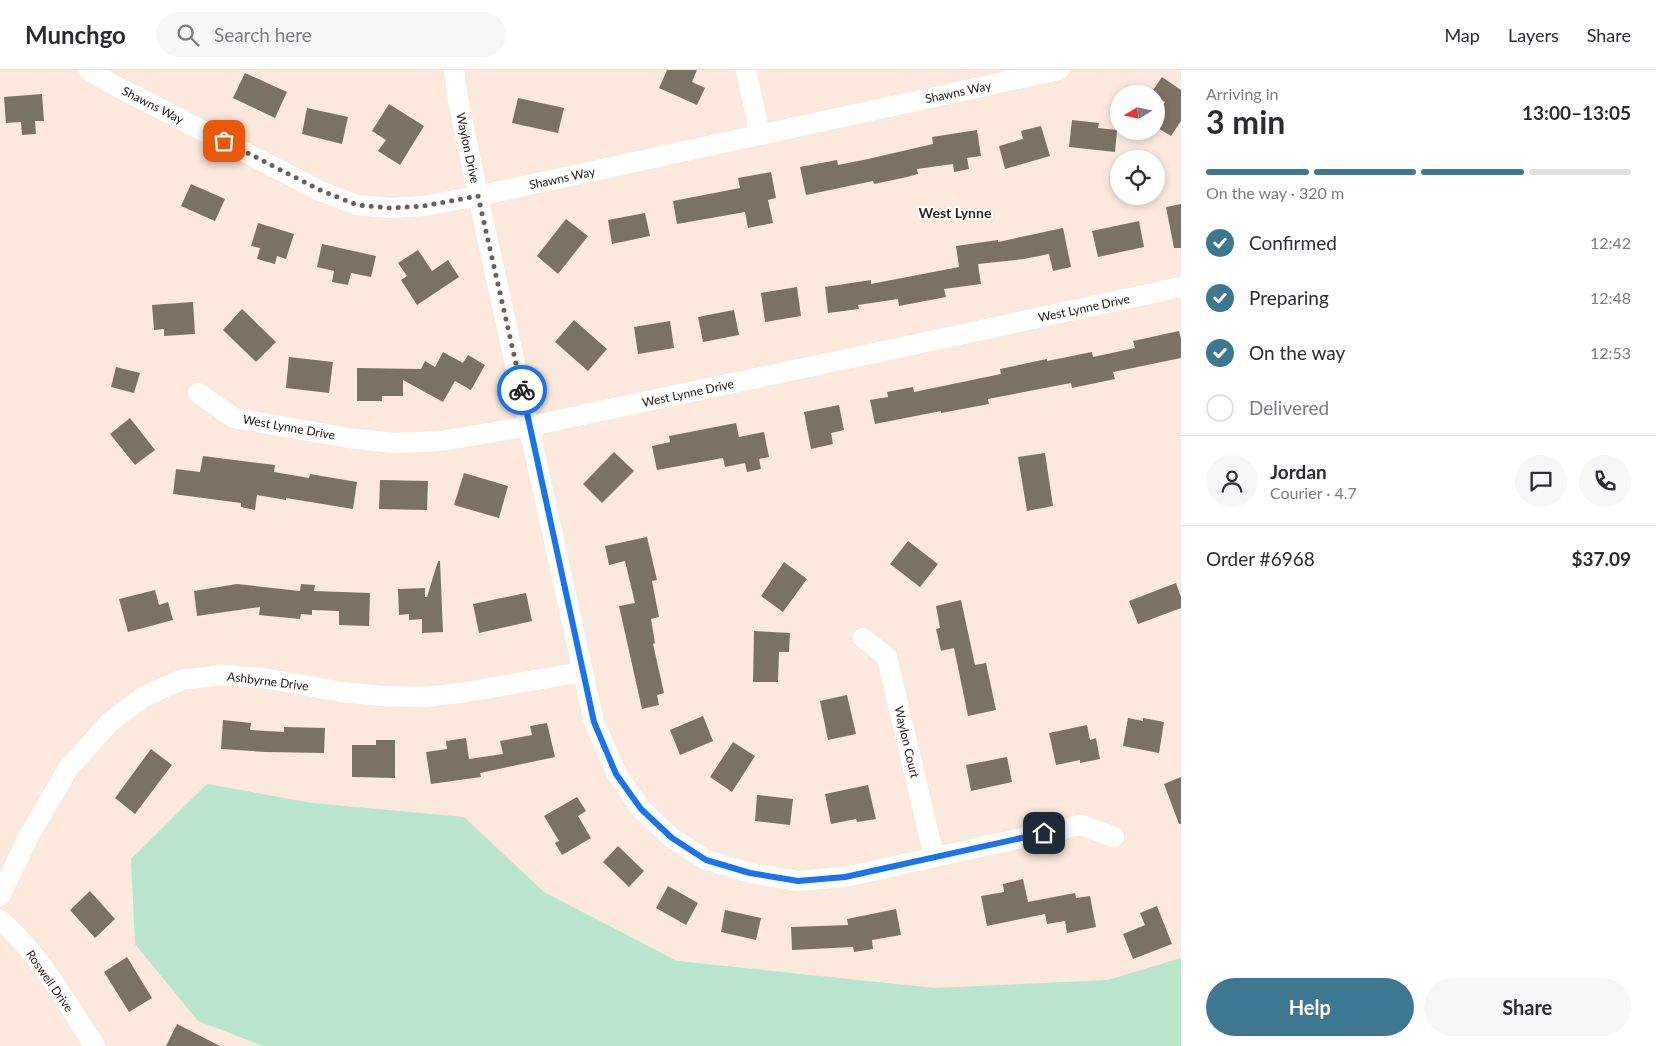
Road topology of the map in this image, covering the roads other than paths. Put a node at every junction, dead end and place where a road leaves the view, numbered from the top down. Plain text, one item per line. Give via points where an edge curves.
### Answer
1 (89, 70) edge
2 (454, 70) edge
3 (746, 70) edge
4 (1059, 70) edge
5 (760, 135) junction
6 (478, 196) junction
7 (1181, 287) edge
8 (198, 393) dead end
9 (530, 426) junction
10 (863, 638) dead end
11 (582, 672) junction
12 (1114, 837) dead end
13 (934, 857) junction
14 (0, 896) edge
15 (0, 920) edge
16 (95, 1046) edge

1 - 6 street, Shawns Way via 320,190 357,205 423,206
2 - 6 street, Waylon Drive
3 - 5 street
4 - 5 street, Shawns Way
5 - 6 street, Shawns Way
6 - 9 street, Waylon Drive
7 - 9 street, West Lynne Drive
8 - 9 street, West Lynne Drive via 234,418 394,443 441,441
9 - 11 street, Waylon Drive
10 - 13 street, Waylon Court via 887,657
11 - 13 street, Waylon Drive via 594,722 616,774 641,809 672,838 706,860 750,873 798,881 845,877
11 - 14 street, Ashbyrne Drive via 425,697 342,692 263,678 222,676 181,680 142,697 109,723 68,769 30,834
12 - 13 street, Waylon Drive via 1081,825
15 - 16 street, Roswell Drive via 15,932 39,961

